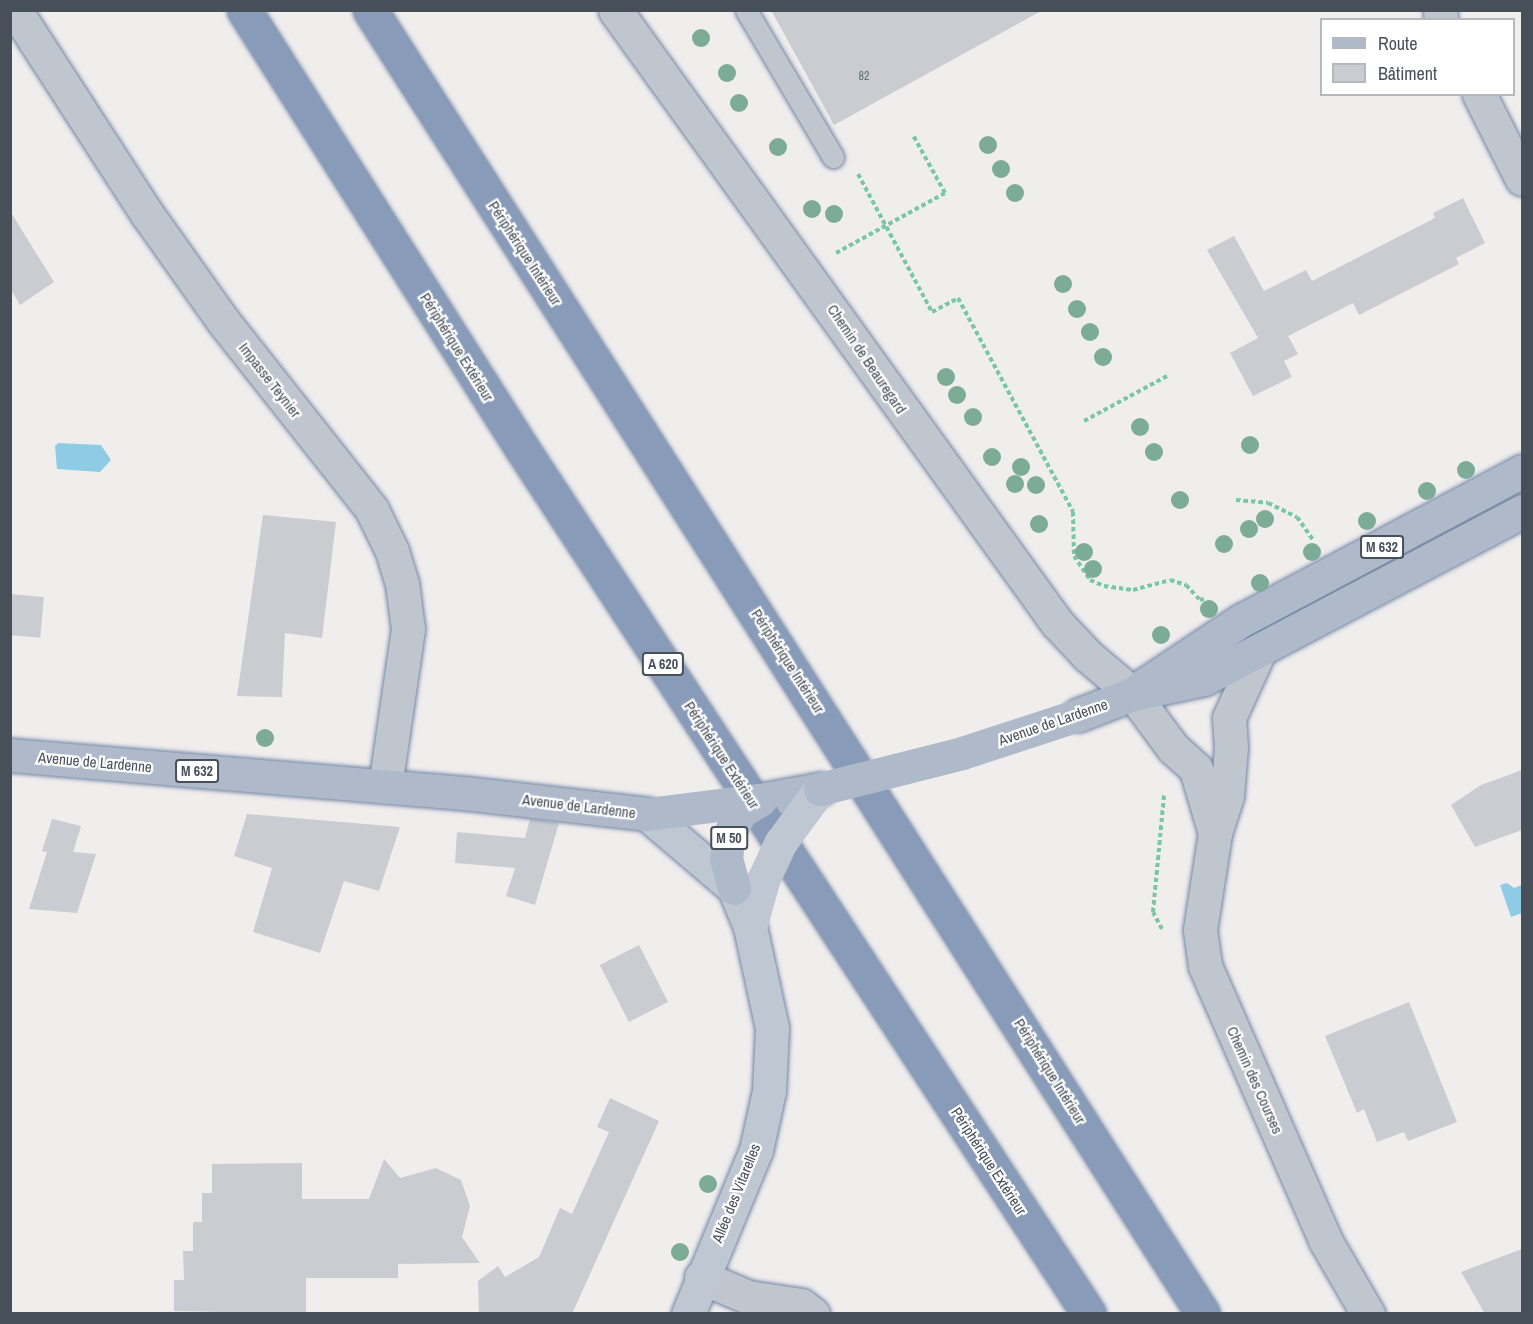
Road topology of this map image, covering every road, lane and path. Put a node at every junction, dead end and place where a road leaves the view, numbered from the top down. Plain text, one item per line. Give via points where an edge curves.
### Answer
1 (15, 10) edge
2 (244, 10) edge
3 (370, 10) edge
4 (615, 10) edge
5 (746, 10) edge
6 (1480, 96) edge
7 (913, 135) dead end
8 (833, 157) dead end
9 (855, 170) dead end
10 (1522, 179) edge
11 (885, 226) junction
12 (805, 269) junction
13 (1169, 375) dead end
14 (1084, 421) dead end
15 (1522, 471) edge
16 (1236, 500) dead end
17 (1522, 511) edge
18 (1335, 571) junction
19 (1209, 598) dead end
20 (1258, 654) junction
21 (1158, 673) junction
22 (1204, 679) junction
23 (1133, 694) junction
24 (1229, 718) junction
25 (10, 755) edge
26 (384, 786) junction
27 (820, 789) junction
28 (760, 800) junction
29 (647, 814) junction
30 (1215, 833) junction
31 (734, 888) junction
32 (750, 927) junction
33 (701, 1277) junction
34 (688, 1314) edge
35 (813, 1314) edge
36 (1089, 1314) edge
37 (1203, 1314) edge
38 (1368, 1314) edge

1 - 26 street, Impasse Teynier via 147,214 223,321 372,510 392,551 402,584 408,629
2 - 36 highway, Périphérique Extérieur / A 620 via 521,447
3 - 37 highway, Périphérique Intérieur
4 - 12 street, Chemin de Beauregard
5 - 8 lane
6 - 10 street
7 - 11 path via 945,193
9 - 11 path
11 - 12 path
11 - 19 path via 932,312 958,298 1073,512 1074,555 1090,580 1133,590 1170,580 1186,585 1200,600
12 - 23 street, Chemin de Beauregard via 910,423 1057,623
13 - 14 path
15 - 18 main road, Avenue de Lardenne / M 632
16 - 18 path via 1268,502 1297,517
17 - 20 main road, Avenue de Lardenne / M 632
18 - 21 main road, Avenue de Lardenne / M 632 via 1240,621
20 - 22 main road, Avenue de Lardenne / M 632
20 - 24 street, Chemin des Courses
21 - 22 street
21 - 23 main road, Avenue de Lardenne
22 - 23 main road, Avenue de Lardenne / M 632
22 - 24 street via 1222,693
23 - 27 main road, Avenue de Lardenne, bridge via 962,753
23 - 30 street, Chemin des Courses via 1173,748 1196,769
24 - 30 street, Chemin des Courses via 1227,796
25 - 26 main road, Avenue de Lardenne / M 632
26 - 29 main road, Avenue de Lardenne / M 632
27 - 28 main road, Avenue de Lardenne
27 - 32 main road, Allée des Vitarelles / M 50, bridge via 782,842 764,878
28 - 29 main road, Avenue de Lardenne, bridge
28 - 31 main road, M 50, bridge via 740,812 729,835 726,858
29 - 31 main road, Allée des Vitarelles / M 50
30 - 38 street, Chemin des Courses via 1200,930 1205,966 1325,1240
31 - 32 main road, Allée des Vitarelles / M 50
32 - 33 main road, Allée des Vitarelles / M 50 via 772,1036 769,1091 756,1150
33 - 34 main road, Allée des Vitarelles / M 50
33 - 35 street via 748,1297 801,1305

